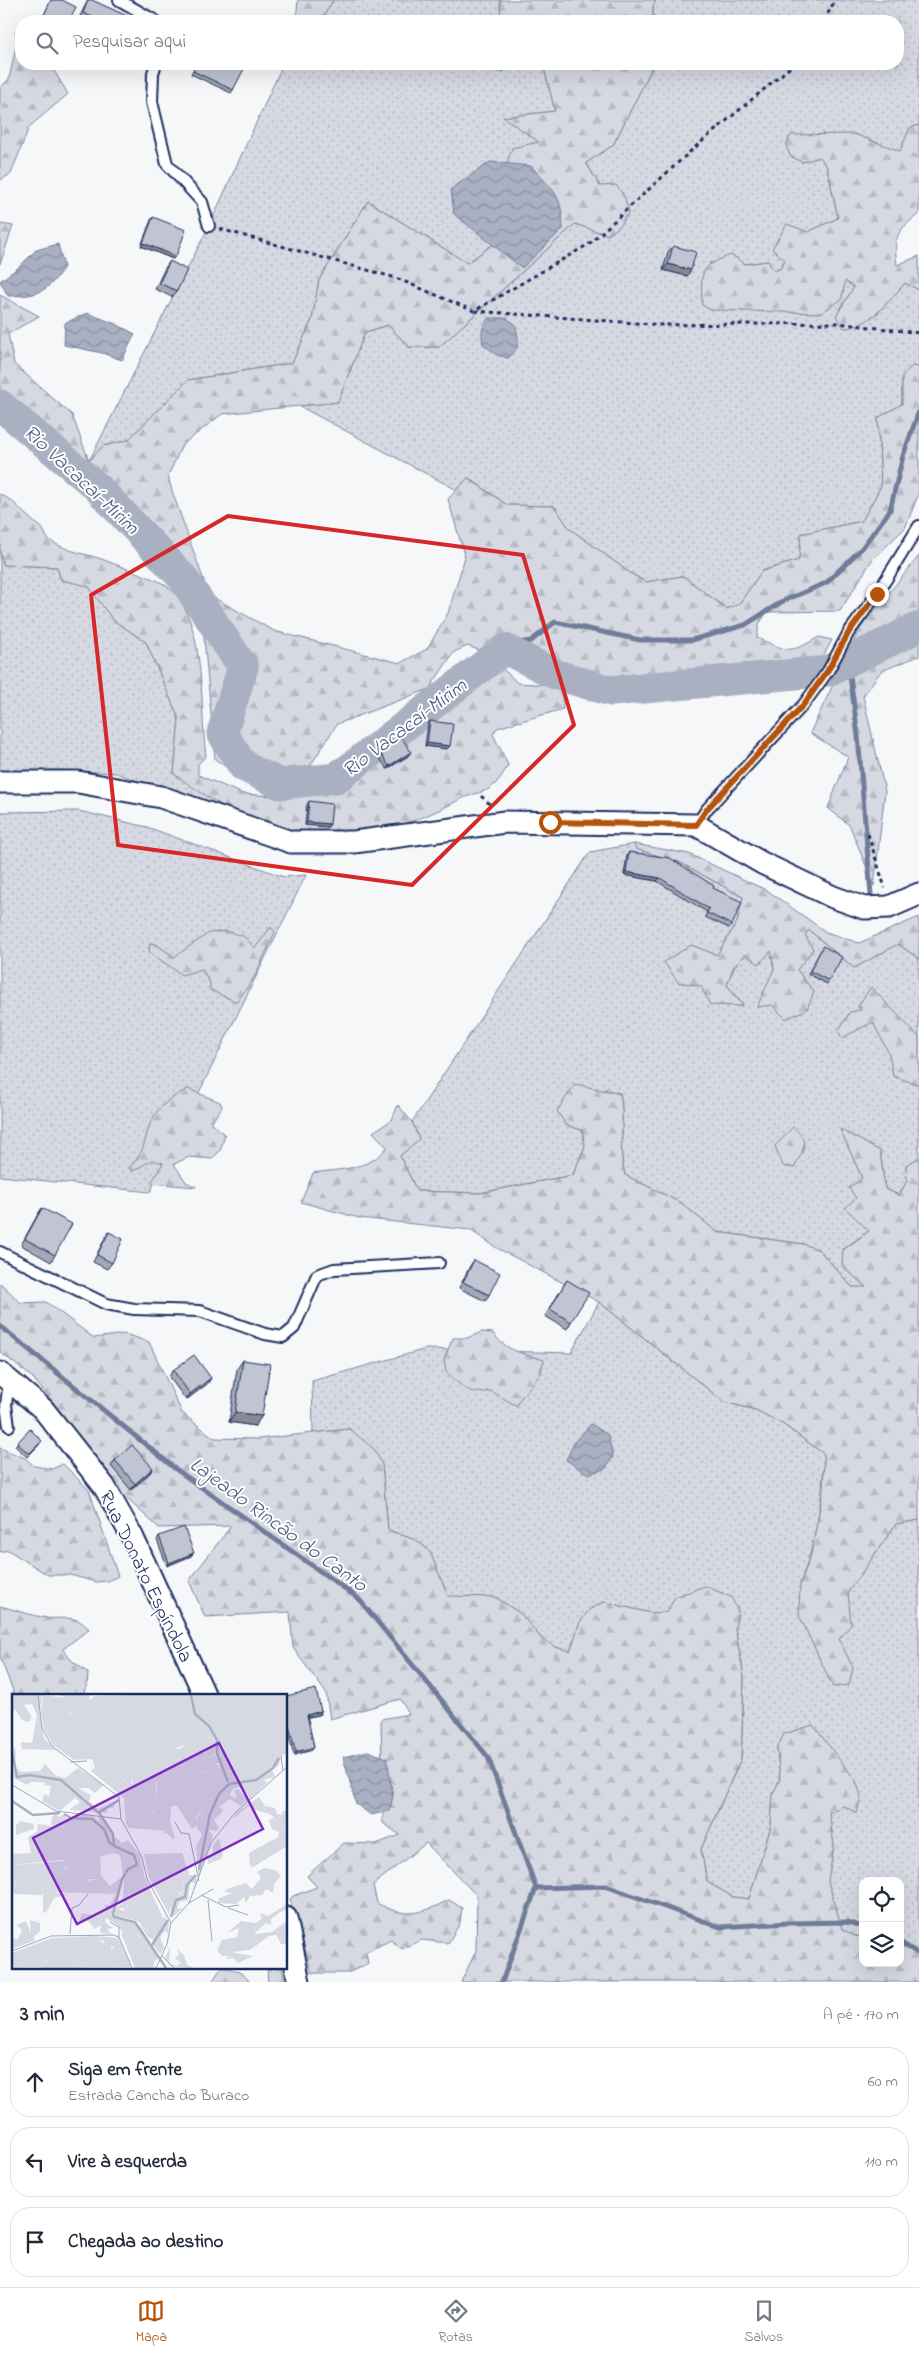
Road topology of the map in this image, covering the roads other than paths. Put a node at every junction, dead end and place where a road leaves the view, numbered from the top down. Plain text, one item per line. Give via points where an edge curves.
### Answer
1 (119, 0) edge
2 (145, 15) edge
3 (153, 70) edge
4 (209, 226) road end
5 (919, 526) edge
6 (0, 782) edge
7 (696, 825) junction
8 (919, 894) edge
9 (0, 1252) edge
10 (439, 1263) dead end
11 (5, 1377) edge
12 (9, 1426) dead end
13 (204, 1694) edge
14 (288, 1928) edge
15 (299, 1982) edge

1 - 2 lane
3 - 4 lane via 152,102 167,164 202,202
5 - 7 lane via 804,704
6 - 7 street via 78,782 161,797 291,842 354,842 505,822
7 - 8 street via 762,863 833,898 864,908 889,907
9 - 10 lane via 106,1304 134,1309 200,1312 283,1337 294,1328 317,1275 334,1269
11 - 12 lane
11 - 13 street, Rua Donato Espíndola via 43,1409 104,1486 132,1536
14 - 15 street

